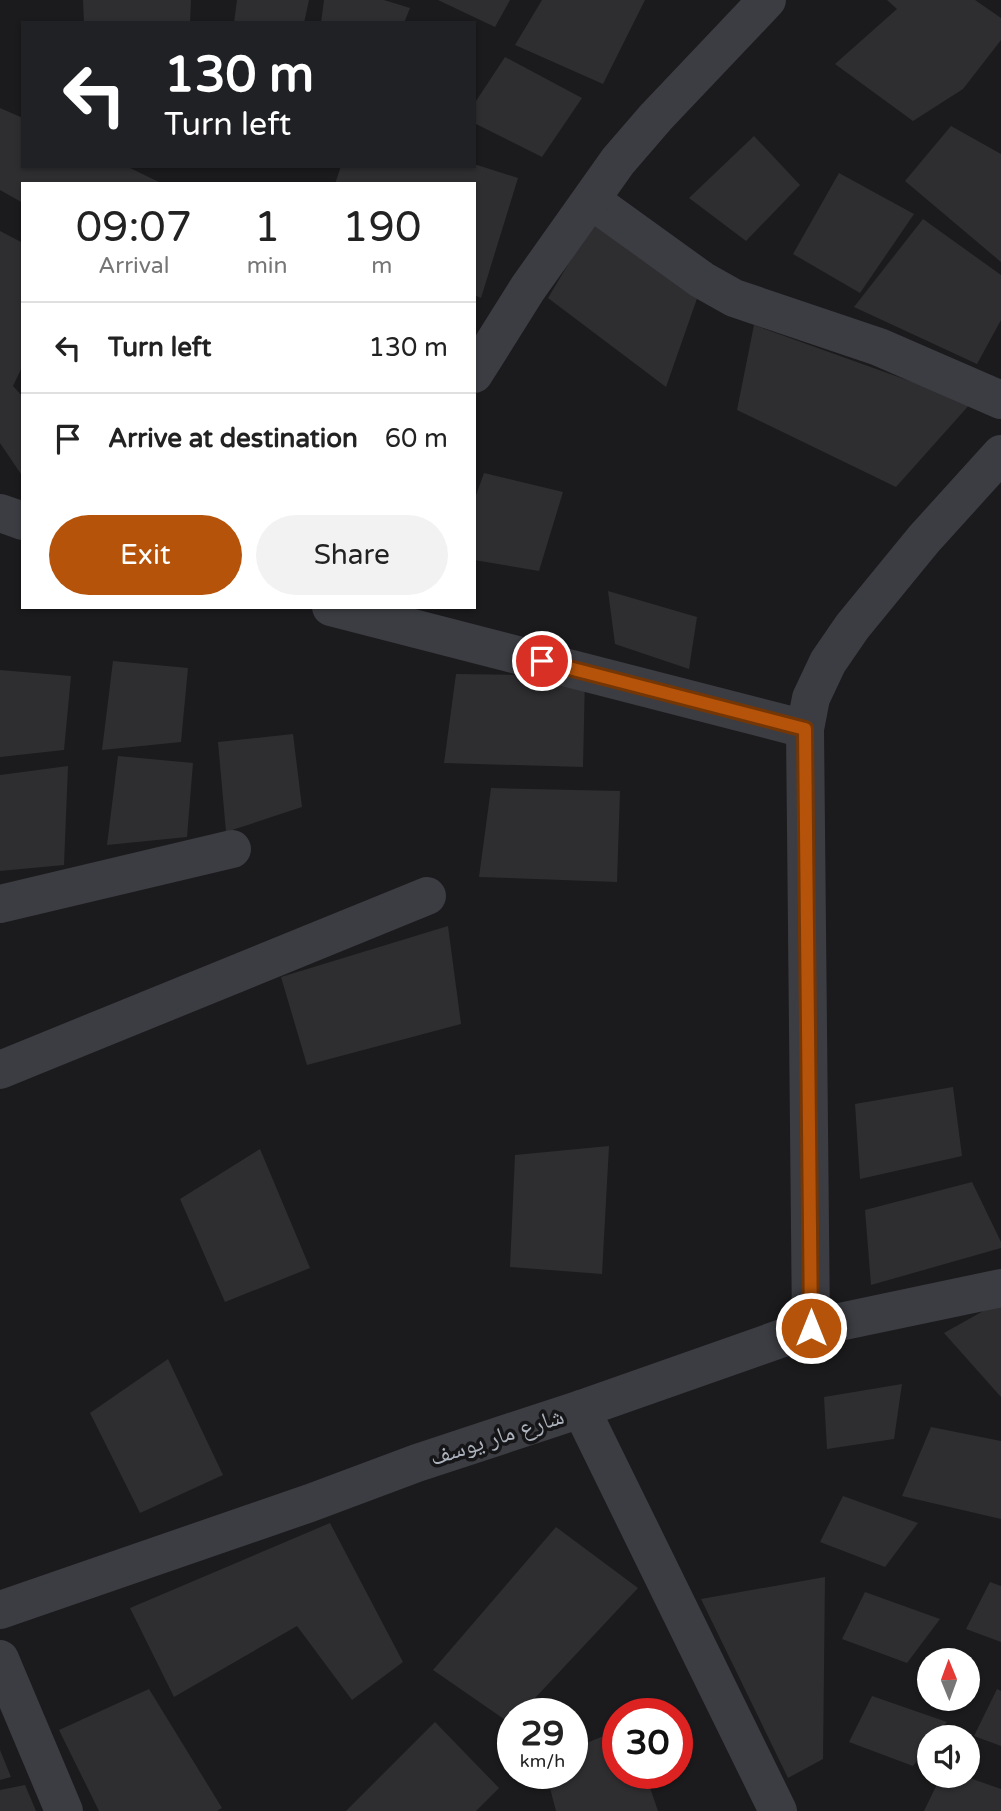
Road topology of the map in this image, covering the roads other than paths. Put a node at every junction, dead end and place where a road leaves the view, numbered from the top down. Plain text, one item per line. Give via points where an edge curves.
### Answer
1 (760, 1) edge
2 (591, 200) junction
3 (476, 371) edge
4 (1001, 400) edge
5 (1001, 454) edge
6 (0, 513) edge
7 (21, 520) edge
8 (339, 609) edge
9 (805, 729) junction
10 (232, 849) dead end
11 (427, 896) dead end
12 (0, 904) edge
13 (0, 1070) edge
14 (1001, 1288) edge
15 (811, 1328) junction
16 (581, 1409) junction
17 (0, 1610) edge
18 (0, 1659) edge
19 (64, 1811) edge
20 (778, 1811) edge

1 - 2 street via 618,161
2 - 3 street
2 - 4 street via 734,298 879,347
5 - 9 street via 852,628 828,662 811,698
6 - 7 street
8 - 9 street
9 - 15 street
10 - 12 street
11 - 13 street
14 - 15 street, شارع مار يوسف
15 - 16 street, شارع مار يوسف
16 - 17 street, شارع مار يوسف
16 - 20 street
18 - 19 street

